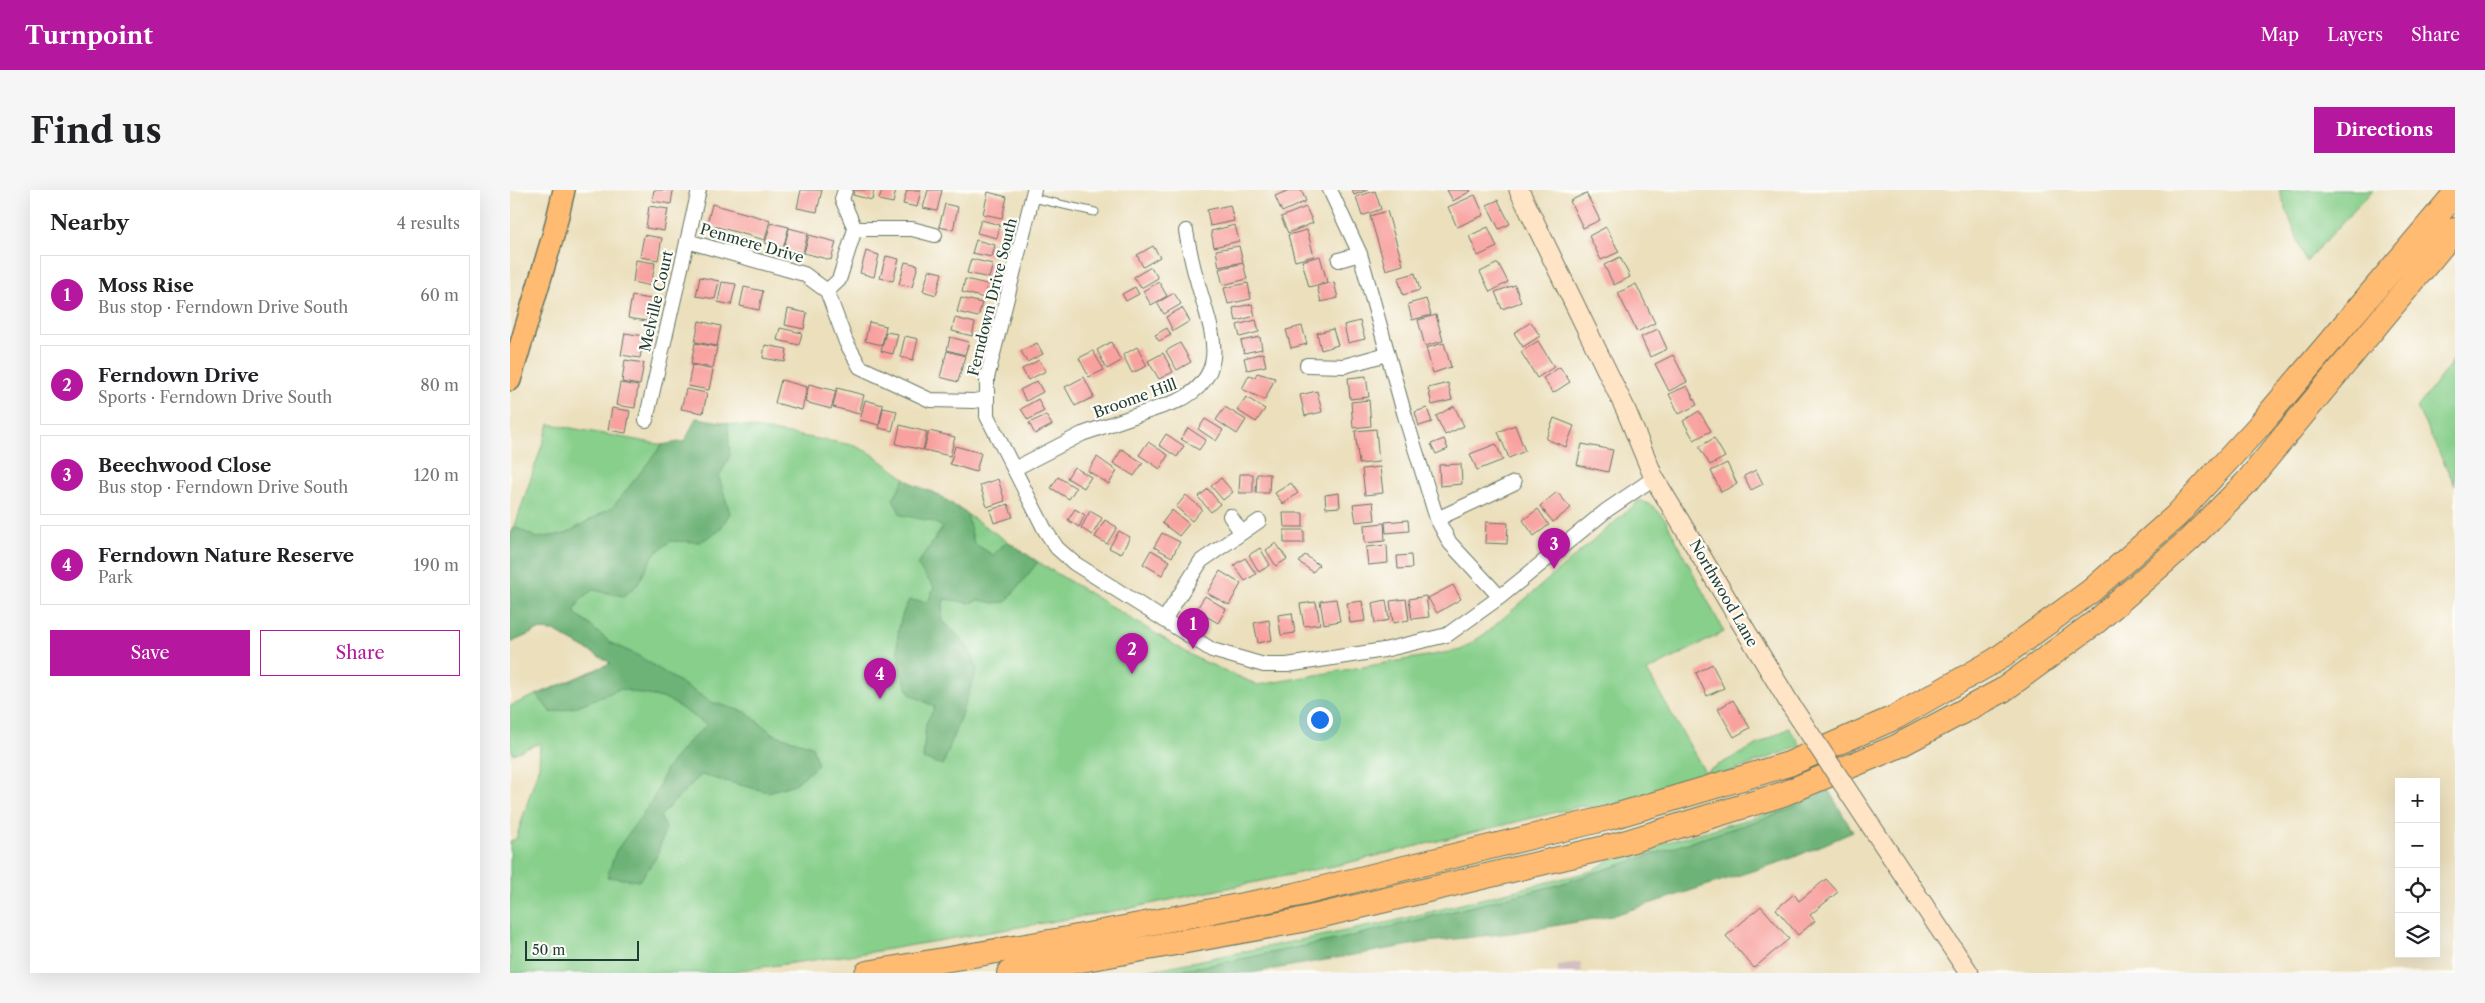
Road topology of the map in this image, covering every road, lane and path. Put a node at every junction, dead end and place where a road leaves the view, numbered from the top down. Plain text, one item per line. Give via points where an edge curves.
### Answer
1 (564, 190) edge
2 (699, 190) edge
3 (845, 190) edge
4 (1330, 190) edge
5 (1519, 190) edge
6 (1034, 194) edge
7 (2455, 194) edge
8 (1095, 212) dead end
9 (855, 229) junction
10 (2455, 230) edge
11 (1186, 232) dead end
12 (935, 235) dead end
13 (687, 241) junction
14 (1360, 254) junction
15 (1339, 260) dead end
16 (827, 291) junction
17 (1387, 354) junction
18 (1307, 365) dead end
19 (510, 380) edge
20 (985, 399) junction
21 (646, 420) dead end
22 (1014, 468) junction
23 (1654, 478) junction
24 (1514, 483) dead end
25 (1230, 516) dead end
26 (1437, 519) junction
27 (1259, 521) dead end
28 (1241, 532) junction
29 (1500, 597) junction
30 (1164, 620) junction
31 (867, 973) edge
32 (1009, 973) edge
33 (1969, 973) edge

1 - 19 main road
2 - 13 street, Melville Court
3 - 9 street via 842,199
4 - 14 street
5 - 23 street, Northwood Lane via 1626,408
6 - 8 lane
6 - 20 street, Ferndown Drive South via 987,378
7 - 31 highway via 2258,427 2176,516 2091,591 2004,654 1896,717 1788,764 1589,823 1295,895 1068,939
9 - 12 street via 912,229
9 - 16 street via 839,280
10 - 32 highway via 2246,483 2189,540 2097,621 2003,690 1896,747 1783,794 1617,845 1296,922
11 - 22 street, Broome Hill via 1215,346 1202,382 1190,395 1178,401 1082,434
13 - 16 street, Penmere Drive via 804,274
13 - 21 street, Melville Court
14 - 15 street
14 - 17 street
16 - 20 street via 846,342 860,367 930,400
17 - 18 street via 1344,366
17 - 26 street
20 - 22 street, Ferndown Drive South via 987,416
22 - 30 street, Ferndown Drive South via 1057,548 1074,563
23 - 29 street, Ferndown Drive South via 1607,510
23 - 33 street, Northwood Lane, bridge via 1790,704
24 - 26 street
25 - 28 street
26 - 29 street via 1450,543
27 - 28 street
28 - 30 street via 1201,561
29 - 30 street, Ferndown Drive South via 1447,635 1384,650 1287,665 1264,665 1212,650

